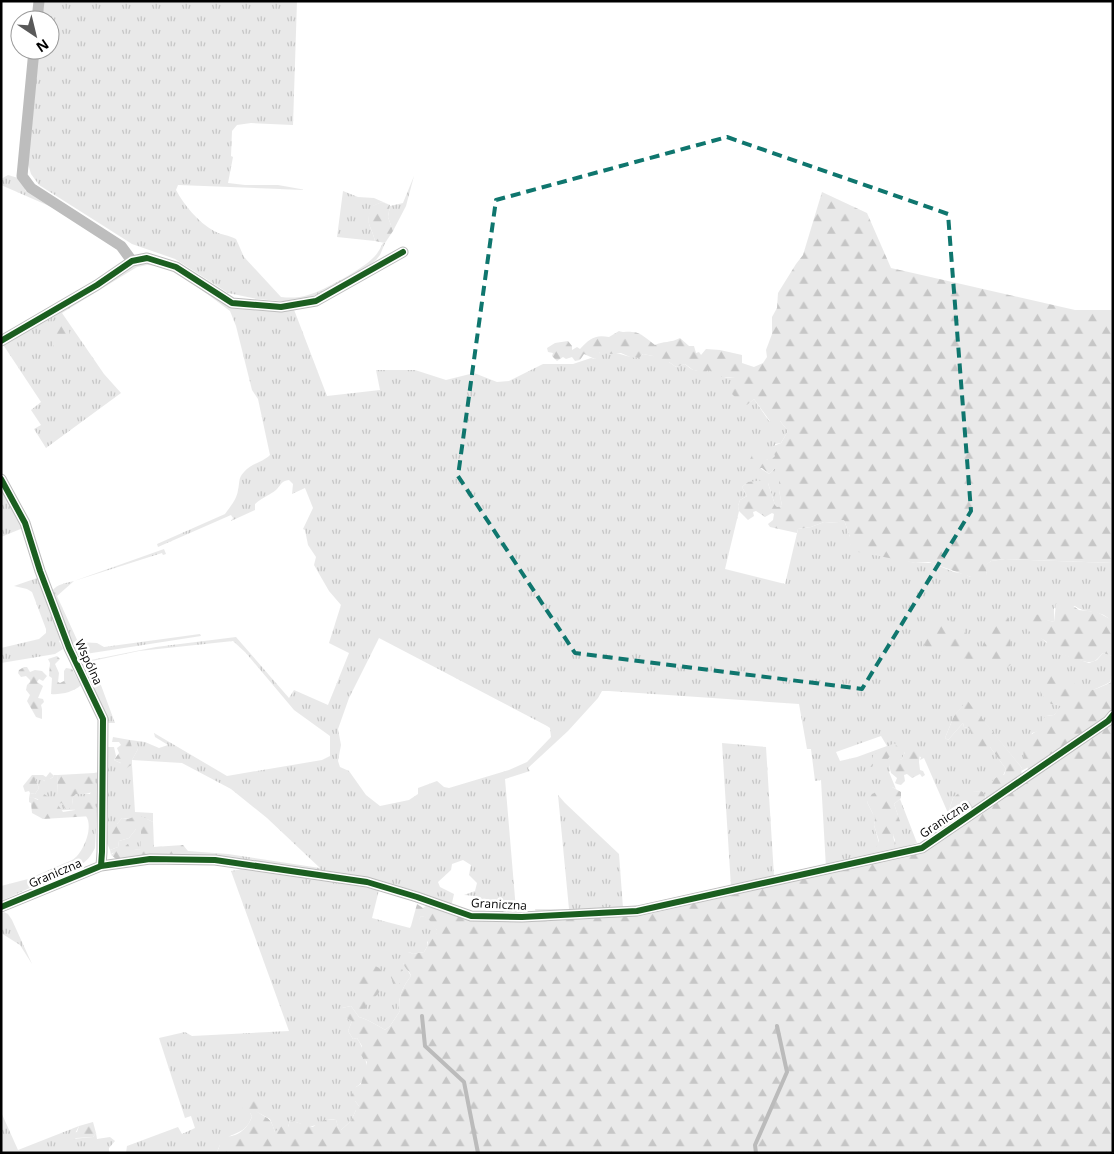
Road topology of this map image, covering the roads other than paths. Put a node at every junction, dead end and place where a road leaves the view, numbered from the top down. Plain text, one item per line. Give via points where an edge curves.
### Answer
1 (33, 60) edge
2 (403, 252) dead end
3 (132, 260) junction
4 (1, 341) edge
5 (1, 479) edge
6 (1113, 715) edge
7 (101, 866) junction
8 (1, 907) edge

1 - 3 street via 22,176 31,188 121,246
2 - 3 street via 316,300 281,307 232,303 176,267 147,258
3 - 4 street via 98,285
5 - 7 street, Wspólna via 25,522 69,648 103,719
6 - 7 street, Graniczna via 922,848 637,911 522,917 471,916 367,882 215,860 150,859
7 - 8 street, Graniczna

